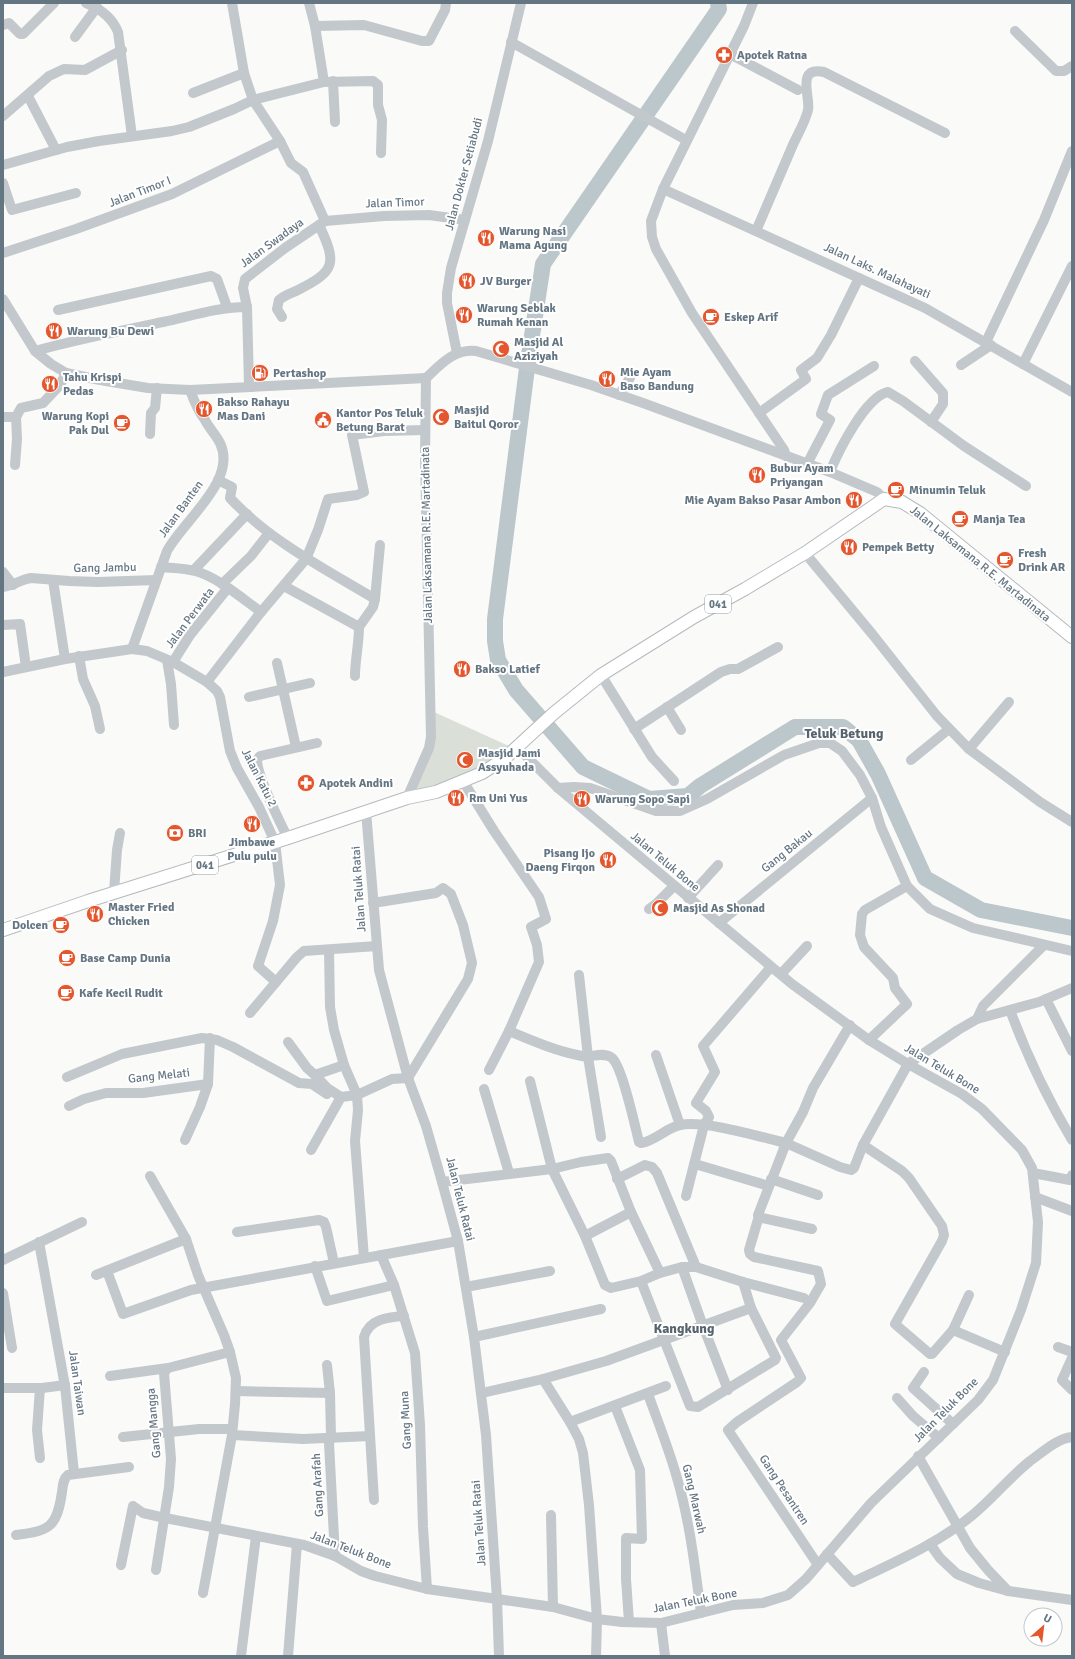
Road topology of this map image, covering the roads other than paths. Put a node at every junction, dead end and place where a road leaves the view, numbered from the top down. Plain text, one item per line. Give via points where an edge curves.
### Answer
1 (54, 3) edge
2 (86, 3) edge
3 (232, 3) edge
4 (309, 3) edge
5 (446, 3) edge
6 (521, 3) edge
7 (753, 3) edge
8 (97, 7) junction
9 (3, 24) edge
10 (315, 26) junction
11 (1015, 31) dead end
12 (75, 37) dead end
13 (511, 42) junction
14 (122, 50) junction
15 (730, 54) junction
16 (1072, 66) edge
17 (244, 73) junction
18 (328, 82) junction
19 (798, 90) dead end
20 (193, 93) dead end
21 (28, 96) junction
22 (253, 100) junction
23 (3, 116) edge
24 (335, 122) dead end
25 (945, 133) dead end
26 (132, 136) junction
27 (686, 140) junction
28 (280, 141) junction
29 (56, 150) junction
30 (1072, 151) edge
31 (381, 153) dead end
32 (3, 165) edge
33 (3, 183) edge
34 (663, 189) junction
35 (76, 193) dead end
36 (7, 212) edge
37 (465, 220) junction
38 (322, 223) junction
39 (756, 231) junction
40 (3, 253) edge
41 (1072, 266) edge
42 (859, 278) junction
43 (3, 299) edge
44 (228, 307) junction
45 (247, 307) junction
46 (58, 310) dead end
47 (282, 317) dead end
48 (989, 344) junction
49 (35, 351) junction
50 (457, 353) junction
51 (915, 360) dead end
52 (1023, 364) junction
53 (962, 365) dead end
54 (874, 366) dead end
55 (66, 373) junction
56 (426, 378) junction
57 (630, 378) dead end
58 (249, 386) junction
59 (157, 388) junction
60 (190, 390) junction
61 (1072, 392) edge
62 (619, 395) junction
63 (759, 413) junction
64 (3, 417) edge
65 (16, 417) junction
66 (931, 422) junction
67 (425, 430) junction
68 (150, 434) dead end
69 (786, 456) junction
70 (806, 464) junction
71 (15, 465) dead end
72 (830, 472) junction
73 (218, 480) junction
74 (1026, 486) dead end
75 (884, 499) junction
76 (247, 514) junction
77 (269, 533) junction
78 (380, 545) dead end
79 (805, 553) junction
80 (306, 559) junction
81 (161, 567) junction
82 (194, 570) junction
83 (3, 572) edge
84 (53, 580) junction
85 (156, 580) junction
86 (8, 586) edge
87 (225, 586) junction
88 (284, 586) junction
89 (375, 599) junction
90 (261, 612) junction
91 (3, 626) edge
92 (359, 627) junction
93 (1072, 637) edge
94 (778, 647) dead end
95 (132, 649) junction
96 (79, 656) junction
97 (65, 658) junction
98 (170, 661) junction
99 (276, 663) dead end
100 (26, 667) junction
101 (3, 672) edge
102 (601, 675) junction
103 (355, 676) dead end
104 (207, 682) junction
105 (310, 683) dead end
106 (283, 688) junction
107 (249, 697) dead end
108 (1009, 702) dead end
109 (667, 707) junction
110 (174, 725) dead end
111 (100, 729) dead end
112 (634, 729) junction
113 (949, 729) junction
114 (681, 730) dead end
115 (317, 743) dead end
116 (520, 746) junction
117 (296, 747) junction
118 (969, 749) junction
119 (911, 760) dead end
120 (463, 781) junction
121 (674, 781) dead end
122 (558, 788) junction
123 (407, 798) junction
124 (872, 798) junction
125 (366, 811) junction
126 (1072, 822) edge
127 (120, 833) dead end
128 (288, 838) junction
129 (275, 842) junction
130 (718, 865) dead end
131 (674, 886) junction
132 (907, 886) junction
133 (114, 892) junction
134 (688, 898) junction
135 (373, 903) junction
136 (649, 909) dead end
137 (719, 923) junction
138 (3, 930) edge
139 (1044, 945) junction
140 (376, 946) junction
141 (807, 946) dead end
142 (329, 950) junction
143 (1072, 951) edge
144 (771, 967) junction
145 (781, 974) junction
146 (579, 975) dead end
147 (276, 982) junction
148 (1072, 988) edge
149 (1046, 999) junction
150 (1010, 1010) junction
151 (250, 1013) dead end
152 (977, 1019) junction
153 (850, 1025) junction
154 (509, 1031) junction
155 (210, 1038) junction
156 (869, 1040) junction
157 (288, 1042) dead end
158 (1072, 1051) edge
159 (656, 1055) dead end
160 (588, 1057) junction
161 (908, 1064) junction
162 (344, 1065) junction
163 (489, 1070) dead end
164 (315, 1075) junction
165 (67, 1077) dead end
166 (408, 1078) junction
167 (530, 1081) dead end
168 (208, 1084) junction
169 (484, 1089) dead end
170 (357, 1095) junction
171 (340, 1099) junction
172 (69, 1106) dead end
173 (680, 1125) junction
174 (704, 1125) junction
175 (601, 1137) dead end
176 (185, 1140) dead end
177 (1072, 1140) edge
178 (786, 1143) junction
179 (863, 1145) junction
180 (311, 1150) dead end
181 (696, 1164) junction
182 (552, 1169) junction
183 (509, 1173) junction
184 (1033, 1173) junction
185 (1072, 1175) edge
186 (150, 1176) dead end
187 (616, 1179) junction
188 (442, 1182) junction
189 (770, 1182) junction
190 (818, 1195) dead end
191 (686, 1196) dead end
192 (1035, 1197) junction
193 (1072, 1211) edge
194 (630, 1212) junction
195 (759, 1216) junction
196 (82, 1222) dead end
197 (812, 1229) dead end
198 (237, 1232) dead end
199 (585, 1236) junction
200 (186, 1239) junction
201 (458, 1241) junction
202 (39, 1242) junction
203 (381, 1255) junction
204 (364, 1258) junction
205 (3, 1259) edge
206 (334, 1262) junction
207 (315, 1266) junction
208 (682, 1267) junction
209 (696, 1267) junction
210 (107, 1271) junction
211 (550, 1271) dead end
212 (660, 1273) junction
213 (96, 1275) dead end
214 (641, 1281) junction
215 (743, 1282) junction
216 (394, 1285) junction
217 (466, 1287) junction
218 (205, 1288) junction
219 (3, 1293) edge
220 (969, 1295) dead end
221 (804, 1298) dead end
222 (751, 1308) junction
223 (601, 1309) dead end
224 (404, 1316) junction
225 (703, 1326) junction
226 (953, 1330) junction
227 (474, 1337) junction
228 (664, 1340) junction
229 (1058, 1347) dead end
230 (12, 1348) dead end
231 (230, 1352) junction
232 (1005, 1352) junction
233 (1072, 1352) edge
234 (327, 1366) dead end
235 (168, 1368) junction
236 (924, 1372) dead end
237 (110, 1376) dead end
238 (542, 1379) junction
239 (65, 1385) junction
240 (666, 1386) dead end
241 (3, 1388) edge
242 (40, 1388) junction
243 (728, 1390) junction
244 (1072, 1390) edge
245 (236, 1391) junction
246 (330, 1393) junction
247 (482, 1393) junction
248 (648, 1394) junction
249 (897, 1398) dead end
250 (615, 1406) junction
251 (570, 1422) junction
252 (953, 1424) junction
253 (169, 1431) junction
254 (232, 1432) junction
255 (370, 1436) junction
256 (123, 1437) dead end
257 (331, 1437) junction
258 (1072, 1437) edge
259 (939, 1438) junction
260 (918, 1456) junction
261 (40, 1458) dead end
262 (129, 1467) dead end
263 (74, 1473) junction
264 (374, 1500) dead end
265 (551, 1515) dead end
266 (165, 1518) junction
267 (957, 1526) junction
268 (214, 1528) junction
269 (16, 1534) dead end
270 (256, 1536) junction
271 (297, 1544) junction
272 (930, 1544) junction
273 (827, 1554) junction
274 (336, 1556) junction
275 (121, 1565) dead end
276 (818, 1565) junction
277 (156, 1570) dead end
278 (427, 1589) junction
279 (1008, 1591) junction
280 (203, 1593) dead end
281 (498, 1599) junction
282 (1072, 1600) edge
283 (553, 1607) junction
284 (701, 1613) junction
285 (597, 1618) junction
286 (629, 1622) junction
287 (661, 1623) junction
288 (241, 1656) edge
289 (288, 1656) edge
290 (500, 1656) edge
291 (596, 1656) edge
292 (665, 1656) edge

1 - 9 street via 20,34 11,25
2 - 8 street
3 - 17 street
4 - 10 street
5 - 10 street via 429,41 364,25
6 - 13 street, Jalan Dokter Setiabudi
7 - 15 street
8 - 12 street
8 - 14 street via 112,19
10 - 18 street
11 - 16 street via 1056,71 1064,71
13 - 27 street
13 - 37 street, Jalan Dokter Setiabudi via 488,140
14 - 21 street via 85,70 64,69 50,76
14 - 26 street
15 - 19 street
15 - 27 street
17 - 20 street
17 - 22 street
18 - 22 street
18 - 24 street
18 - 31 street via 373,81 378,85 378,105 382,120
21 - 23 street
21 - 29 street
22 - 26 street via 189,127
22 - 28 street
25 - 39 street via 824,72 810,74 805,86 808,111
26 - 29 street
27 - 34 street
28 - 38 street via 291,163 304,172
28 - 40 street, Jalan Timor I via 172,194
29 - 32 street
30 - 48 street via 1039,233
33 - 36 street
34 - 39 street, Jalan Laks. Malahayati
34 - 63 street via 651,221 656,249 692,314
35 - 36 street
37 - 38 street, Jalan Timor via 429,215 384,216
37 - 50 street, Jalan Dokter Setiabudi via 451,268 447,293
38 - 45 street, Jalan Swadaya via 245,279 243,288
38 - 47 street via 330,252 330,266 323,275 279,300 277,309
39 - 42 street, Jalan Laks. Malahayati
41 - 52 street
42 - 48 street, Jalan Laks. Malahayati via 925,308
42 - 63 street via 831,336 817,358 801,370 806,379
43 - 49 street
44 - 45 street
44 - 46 street via 217,279 211,276
44 - 49 street
45 - 58 street, Jalan Swadaya
48 - 52 street, Jalan Laks. Malahayati
48 - 53 street
49 - 55 street
50 - 56 street
50 - 62 street, Jalan Laksamana R.E. Martadinata via 474,351
51 - 66 street via 943,393 942,404
52 - 61 street, Jalan Laks. Malahayati
54 - 70 street via 828,395 821,414 830,420
55 - 59 street
55 - 65 street via 60,385 48,398 37,406 21,408
56 - 58 street
56 - 67 street, Jalan Laksamana R.E. Martadinata
57 - 62 street
58 - 60 street
59 - 60 street
59 - 68 street via 155,408 151,413
60 - 73 street, Jalan Banten via 195,404 220,442 223,451 223,470
62 - 69 street, Jalan Laksamana R.E. Martadinata
63 - 69 street
64 - 65 street
65 - 71 street
66 - 72 street via 893,394 880,394 850,430
66 - 74 street
67 - 80 street via 384,430 352,435 364,492 328,499
67 - 123 street, Jalan Laksamana R.E. Martadinata via 431,737 429,748
69 - 70 street, Jalan Laksamana R.E. Martadinata
70 - 72 street, Jalan Laksamana R.E. Martadinata
72 - 75 street, Jalan Laksamana R.E. Martadinata via 877,492
73 - 76 street via 232,487 230,498
73 - 81 street, Jalan Banten via 171,544
75 - 79 main road, 041
75 - 93 main road, Jalan Laksamana R.E. Martadinata via 902,502 920,513
76 - 77 street
76 - 82 street
77 - 80 street
77 - 87 street
78 - 89 street
79 - 102 main road, 041 via 694,617
79 - 113 street
80 - 88 street
80 - 89 street
81 - 82 street
81 - 85 street, Jalan Banten
82 - 87 street
83 - 86 street
84 - 85 street, Gang Jambu
84 - 86 street, Gang Jambu via 26,579
84 - 97 street
85 - 95 street, Jalan Banten
87 - 90 street
87 - 98 street, Jalan Perwata
88 - 90 street
88 - 92 street
89 - 92 street via 373,607
90 - 104 street
91 - 100 street via 20,624
92 - 103 street
94 - 109 street via 738,669 725,670
95 - 96 street, Jalan Katu 2
95 - 98 street, Jalan Katu 2 via 147,651
96 - 97 street, Jalan Katu 2
96 - 111 street via 83,678 95,706
97 - 100 street, Jalan Katu 2
98 - 104 street, Jalan Katu 2
98 - 110 street
99 - 106 street
100 - 101 street, Jalan Katu 2
102 - 112 street
102 - 116 main road, 041 via 554,713
104 - 129 street, Jalan Katu 2 via 220,697 229,746 237,768
105 - 106 street
106 - 107 street
106 - 117 street
108 - 118 street
109 - 112 street
109 - 114 street
112 - 121 street via 659,765 662,765
113 - 118 street
113 - 119 street
115 - 117 street
116 - 120 main road, 041 via 482,773
116 - 122 street, Jalan Teluk Bone
117 - 128 street via 260,756 257,760 263,782
118 - 126 street via 1040,802
120 - 123 main road, 041 via 436,792
120 - 154 street via 539,898 546,919 531,928 539,962
122 - 124 street via 590,788 656,811 680,811 707,799 784,755 819,743 830,743 842,751 860,775
122 - 131 street, Jalan Teluk Bone
123 - 125 main road, 041
124 - 132 street via 880,827
124 - 137 street, Gang Bakau
125 - 128 main road, 041
125 - 135 street, Jalan Teluk Ratai
127 - 133 street
128 - 129 main road, 041
129 - 133 main road, 041
129 - 147 street, Jalan Katu 2 via 280,885 273,921 258,966
130 - 134 street
131 - 134 street, Jalan Teluk Bone
131 - 136 street
132 - 139 street via 930,909 965,926
132 - 156 street via 876,902 862,914 862,944 893,978 895,988 907,1004
133 - 138 main road, 041
134 - 137 street, Jalan Teluk Bone
135 - 140 street, Jalan Teluk Ratai
135 - 166 street via 436,893 443,888 450,894 463,925 472,963 468,979
137 - 144 street, Jalan Teluk Bone
139 - 143 street
139 - 152 street via 983,1006
140 - 142 street
140 - 166 street, Jalan Teluk Ratai via 379,970
141 - 145 street
142 - 147 street via 301,953
142 - 162 street via 330,1007
144 - 145 street, Jalan Teluk Bone
144 - 174 street via 703,1046 715,1072 696,1103 706,1110 709,1117
145 - 153 street, Jalan Teluk Bone
146 - 160 street
147 - 151 street
148 - 149 street
149 - 150 street
149 - 158 street
150 - 152 street
150 - 177 street via 1050,1103
152 - 161 street
153 - 156 street, Jalan Teluk Bone
153 - 178 street via 813,1088
154 - 160 street via 559,1051
154 - 163 street
155 - 165 street via 122,1054
155 - 168 street, Gang Melati
155 - 171 street via 233,1047 299,1084 312,1084
156 - 161 street, Jalan Teluk Bone
157 - 164 street
159 - 173 street
160 - 173 street via 602,1054 608,1056 620,1070 639,1142 646,1142
160 - 175 street
161 - 179 street
161 - 184 street, Jalan Teluk Bone via 962,1094 982,1109 1022,1150
162 - 164 street
162 - 170 street
164 - 171 street
166 - 170 street via 392,1079
166 - 188 street, Jalan Teluk Ratai via 426,1126
167 - 182 street
168 - 172 street, Gang Melati via 143,1093 106,1093
168 - 176 street
169 - 183 street
170 - 171 street
170 - 204 street via 355,1141
171 - 180 street
173 - 174 street
174 - 178 street
174 - 181 street
178 - 179 street via 848,1170 854,1168
178 - 189 street
179 - 226 street via 902,1171 938,1218 944,1235 895,1324 930,1354
181 - 189 street
181 - 191 street
182 - 183 street
182 - 187 street via 608,1158
182 - 199 street
183 - 188 street
184 - 185 street via 1070,1180
184 - 192 street, Jalan Teluk Bone
186 - 200 street
187 - 194 street
187 - 209 street via 645,1165 657,1173
188 - 201 street, Jalan Teluk Ratai
189 - 190 street
189 - 195 street
192 - 193 street
192 - 232 street, Jalan Teluk Bone via 1038,1222 1036,1263
194 - 199 street
194 - 212 street
195 - 197 street
195 - 276 street, Gang Pesantren via 750,1254 818,1271 821,1284 810,1303 781,1340 801,1378 728,1430
196 - 202 street
198 - 206 street via 319,1220 324,1222 326,1227
199 - 214 street via 605,1285 611,1288
200 - 210 street
200 - 218 street
201 - 203 street
201 - 217 street, Jalan Teluk Ratai
202 - 205 street
202 - 239 street, Jalan Taiwan
203 - 204 street
203 - 216 street, Gang Muna
204 - 206 street
206 - 207 street
207 - 216 street via 327,1301
207 - 218 street
208 - 209 street
208 - 212 street
208 - 225 street
209 - 215 street
210 - 213 street
210 - 218 street via 123,1314 180,1293
211 - 217 street
212 - 214 street
214 - 228 street
215 - 221 street
215 - 222 street
216 - 224 street, Gang Muna
217 - 227 street, Jalan Teluk Ratai
218 - 231 street
219 - 230 street
220 - 226 street
222 - 225 street
222 - 243 street via 776,1360
223 - 227 street
224 - 255 street via 375,1322 366,1330 364,1337
224 - 278 street, Gang Muna via 415,1353
225 - 228 street
225 - 243 street
226 - 232 street
227 - 247 street, Jalan Teluk Ratai
228 - 238 street via 606,1361
228 - 243 street via 690,1406 698,1407
229 - 233 street
231 - 235 street
231 - 245 street
232 - 252 street, Jalan Teluk Bone via 993,1380
233 - 244 street via 1062,1380
234 - 246 street, Gang Arafah
235 - 237 street
235 - 253 street, Gang Mangga via 163,1375
236 - 252 street via 913,1388
238 - 247 street
238 - 251 street
239 - 242 street
239 - 263 street, Jalan Taiwan
240 - 248 street
241 - 242 street
242 - 261 street via 37,1430
245 - 246 street
245 - 254 street
246 - 257 street, Gang Arafah
247 - 281 street, Jalan Teluk Ratai
248 - 250 street
248 - 284 street, Gang Marwah via 679,1486 691,1542
249 - 259 street
250 - 251 street
250 - 286 street via 640,1470 642,1539 626,1538
251 - 285 street via 583,1453
252 - 259 street, Jalan Teluk Bone
253 - 254 street
253 - 256 street
253 - 266 street, Gang Mangga via 171,1459
254 - 257 street via 303,1439
254 - 268 street
255 - 257 street
255 - 264 street
257 - 274 street, Gang Arafah via 329,1443
258 - 267 street via 1054,1443 1019,1470 975,1514
259 - 260 street, Jalan Teluk Bone
260 - 267 street
260 - 273 street, Jalan Teluk Bone via 871,1503
262 - 263 street
263 - 269 street via 68,1475 63,1482 58,1515 51,1524 43,1531
265 - 283 street
266 - 268 street, Jalan Teluk Bone
266 - 275 street, Jalan Teluk Bone via 143,1513 133,1506
266 - 277 street, Gang Mangga
267 - 272 street
267 - 279 street via 970,1548
268 - 270 street, Jalan Teluk Bone
268 - 280 street
270 - 271 street, Jalan Teluk Bone
270 - 288 street
271 - 274 street, Jalan Teluk Bone
271 - 289 street
272 - 273 street via 853,1582
272 - 279 street via 957,1574
273 - 276 street, Jalan Teluk Bone
274 - 278 street, Jalan Teluk Bone via 361,1571
276 - 284 street, Jalan Teluk Bone via 788,1595 763,1603 733,1605
278 - 281 street, Jalan Teluk Bone
279 - 282 street
281 - 283 street, Jalan Teluk Bone
281 - 290 street, Jalan Teluk Ratai
283 - 285 street, Jalan Teluk Bone
284 - 287 street, Jalan Teluk Bone
285 - 286 street, Jalan Teluk Bone
285 - 291 street
286 - 287 street, Jalan Teluk Bone
287 - 292 street

